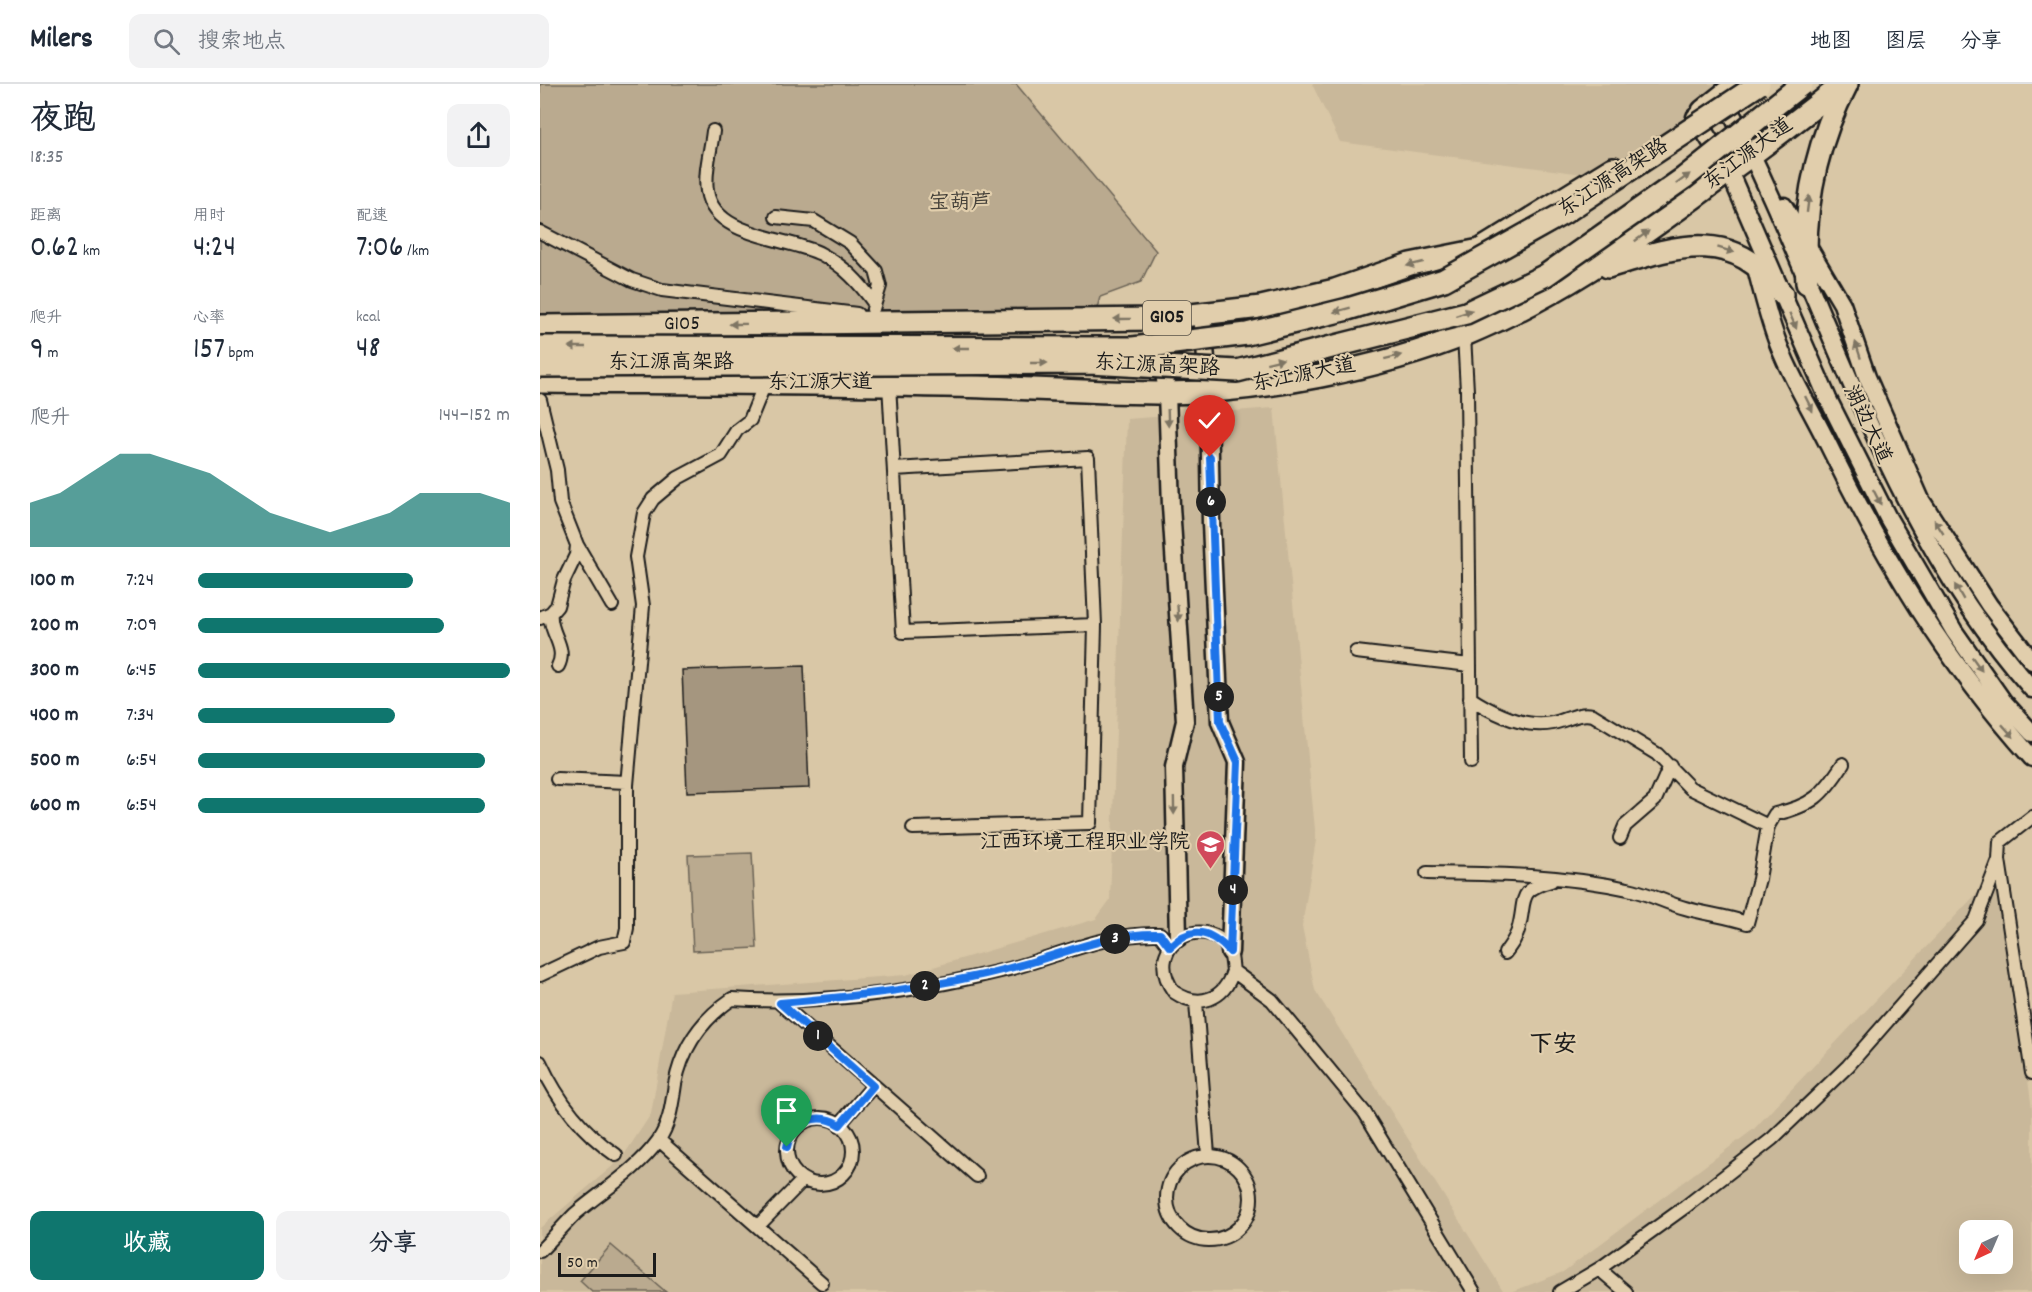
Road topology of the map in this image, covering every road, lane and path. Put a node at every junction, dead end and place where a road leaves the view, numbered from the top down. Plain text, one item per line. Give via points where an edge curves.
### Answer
1 (1760, 84) edge
2 (1802, 84) edge
3 (1845, 84) edge
4 (1730, 90) edge
5 (1695, 117) junction
6 (713, 131) dead end
7 (1753, 153) junction
8 (1729, 171) junction
9 (776, 218) dead end
10 (540, 232) edge
11 (1805, 242) junction
12 (1755, 264) junction
13 (1588, 273) junction
14 (1807, 283) junction
15 (1782, 294) junction
16 (873, 309) junction
17 (1050, 315) dead end
18 (1202, 315) junction
19 (1155, 319) junction
20 (1077, 320) junction
21 (540, 326) edge
22 (1464, 335) junction
23 (540, 347) edge
24 (698, 356) junction
25 (540, 366) edge
26 (540, 382) edge
27 (765, 383) junction
28 (889, 384) junction
29 (1120, 391) junction
30 (1209, 391) junction
31 (1167, 393) junction
32 (540, 400) edge
33 (894, 469) junction
34 (577, 545) junction
35 (612, 605) dead end
36 (546, 615) edge
37 (1095, 625) junction
38 (1356, 651) dead end
39 (2032, 661) edge
40 (1470, 665) junction
41 (558, 666) dead end
42 (2032, 689) edge
43 (1470, 698) junction
44 (2032, 733) edge
45 (2032, 758) edge
46 (1471, 762) dead end
47 (1843, 764) dead end
48 (1670, 766) junction
49 (557, 778) dead end
50 (627, 782) junction
51 (2032, 817) edge
52 (1768, 826) junction
53 (913, 828) dead end
54 (1620, 838) dead end
55 (2000, 860) junction
56 (1427, 873) dead end
57 (1558, 879) junction
58 (1174, 942) junction
59 (1230, 952) junction
60 (1505, 953) dead end
61 (1233, 972) junction
62 (540, 975) edge
63 (1196, 1002) junction
64 (780, 1003) junction
65 (540, 1062) edge
66 (2032, 1073) edge
67 (873, 1086) junction
68 (840, 1125) junction
69 (658, 1140) junction
70 (616, 1155) dead end
71 (1208, 1155) junction
72 (977, 1176) dead end
73 (803, 1180) junction
74 (758, 1226) junction
75 (540, 1251) edge
76 (1599, 1269) junction
77 (822, 1283) dead end
78 (1474, 1292) edge
79 (1560, 1292) edge
80 (1626, 1292) edge

1 -> 24 highway, 东江源高架路, bridge via 1564,213 1444,280 1348,309 1247,334 1132,348
24 -> 2 highway, 东江源高架路, bridge via 1089,363 1237,370 1391,333 1466,313 1546,275 1684,178
3 - 7 highway, 东江源大道
11 -> 3 highway via 1815,165
4 - 5 highway, G105 / G105
4 - 7 street, 湖边大道
5 - 8 street, 湖边大道
5 -> 18 highway, G105 / G105 via 1479,250 1410,264 1335,290 1261,308
6 - 16 street via 707,190 712,206 736,226 822,255 858,280
7 - 8 highway, 东江源大道
7 - 11 street
7 - 14 street, 湖边大道
8 - 12 street
13 -> 8 highway, 东江源大道
8 - 15 street, 湖边大道
9 - 16 street via 814,221 850,243 876,271 880,286
10 - 16 street via 632,280 663,290
11 - 14 highway
39 -> 11 street via 1989,604 1922,500 1867,377 1842,304
13 -> 12 highway via 1660,251 1695,245 1733,252
12 - 15 highway
12 -> 45 street via 1775,336 1898,577 1935,636 1991,712
13 - 22 highway, 东江源大道 via 1539,302
42 -> 14 street, 湖边大道 via 1973,615 1909,505
15 -> 44 street, 湖边大道 via 1828,399 1888,518 1954,631 2003,701
16 - 17 street
18 - 19 highway, G105 / G105
18 - 30 street
19 -> 20 highway, G105 / G105
19 - 31 street
20 -> 21 highway, G105 / G105
20 - 24 highway, bridge via 1022,333 788,333
30 -> 22 highway, 东江源大道 via 1340,371
22 - 40 street
24 -> 23 highway, 东江源高架路, bridge
24 - 25 highway, 东江源高架路, bridge
24 - 29 highway, bridge via 756,374 1013,377
26 - 27 highway, 东江源大道
27 - 28 highway, 东江源大道
27 - 50 street via 750,420 737,430 721,454 678,478 653,499 644,513 636,557 643,606
28 - 29 highway, 东江源大道
28 - 33 street
29 - 31 highway, 东江源大道
30 - 31 highway, 东江源大道
30 - 59 street via 1220,722 1238,762
31 -> 58 street via 1170,506 1185,721 1174,766
32 - 34 street via 557,470 560,502
33 - 37 street via 903,632
33 - 37 street via 1088,458
34 - 35 street
34 - 36 street via 557,606
36 - 41 street via 562,651
37 - 53 street via 1090,824
38 - 40 street
40 - 43 street
43 - 46 street
43 - 48 street via 1497,713 1538,725 1581,713 1593,715 1644,745
47 - 52 street via 1822,795 1775,814
48 - 52 street via 1689,788
48 - 54 street via 1655,800 1625,826
49 - 50 street
50 - 62 street via 624,942 599,947
51 - 55 street via 2000,842
52 - 57 street via 1747,924 1628,889
55 - 66 street
55 - 76 street via 1976,920 1848,1066 1772,1139
56 - 57 street via 1514,873
57 - 60 street via 1537,885 1527,894 1521,906 1520,926
58 - 59 street via 1197,932 1216,937
58 - 63 street via 1164,964 1167,982 1174,992
58 - 64 street via 1160,934 1133,933 1009,969 938,984
59 - 61 street
61 - 63 street via 1221,994
61 - 78 street via 1272,1000 1365,1113
63 - 71 street
64 - 67 street
64 - 69 street via 732,999 703,1024 679,1064 670,1115
65 - 70 street via 569,1112
67 - 68 street
67 - 72 street
68 - 73 street via 853,1151 845,1173 825,1184
68 - 73 street via 818,1118 803,1122 792,1133 787,1155 792,1169
69 - 74 street
69 - 75 street via 631,1170 575,1214
71 - 71 street via 1230,1161 1242,1172 1250,1185 1252,1201 1239,1229 1210,1241 1182,1230 1167,1203 1174,1173 1186,1162
73 - 74 street
74 - 77 street
76 - 79 street
76 - 80 street

